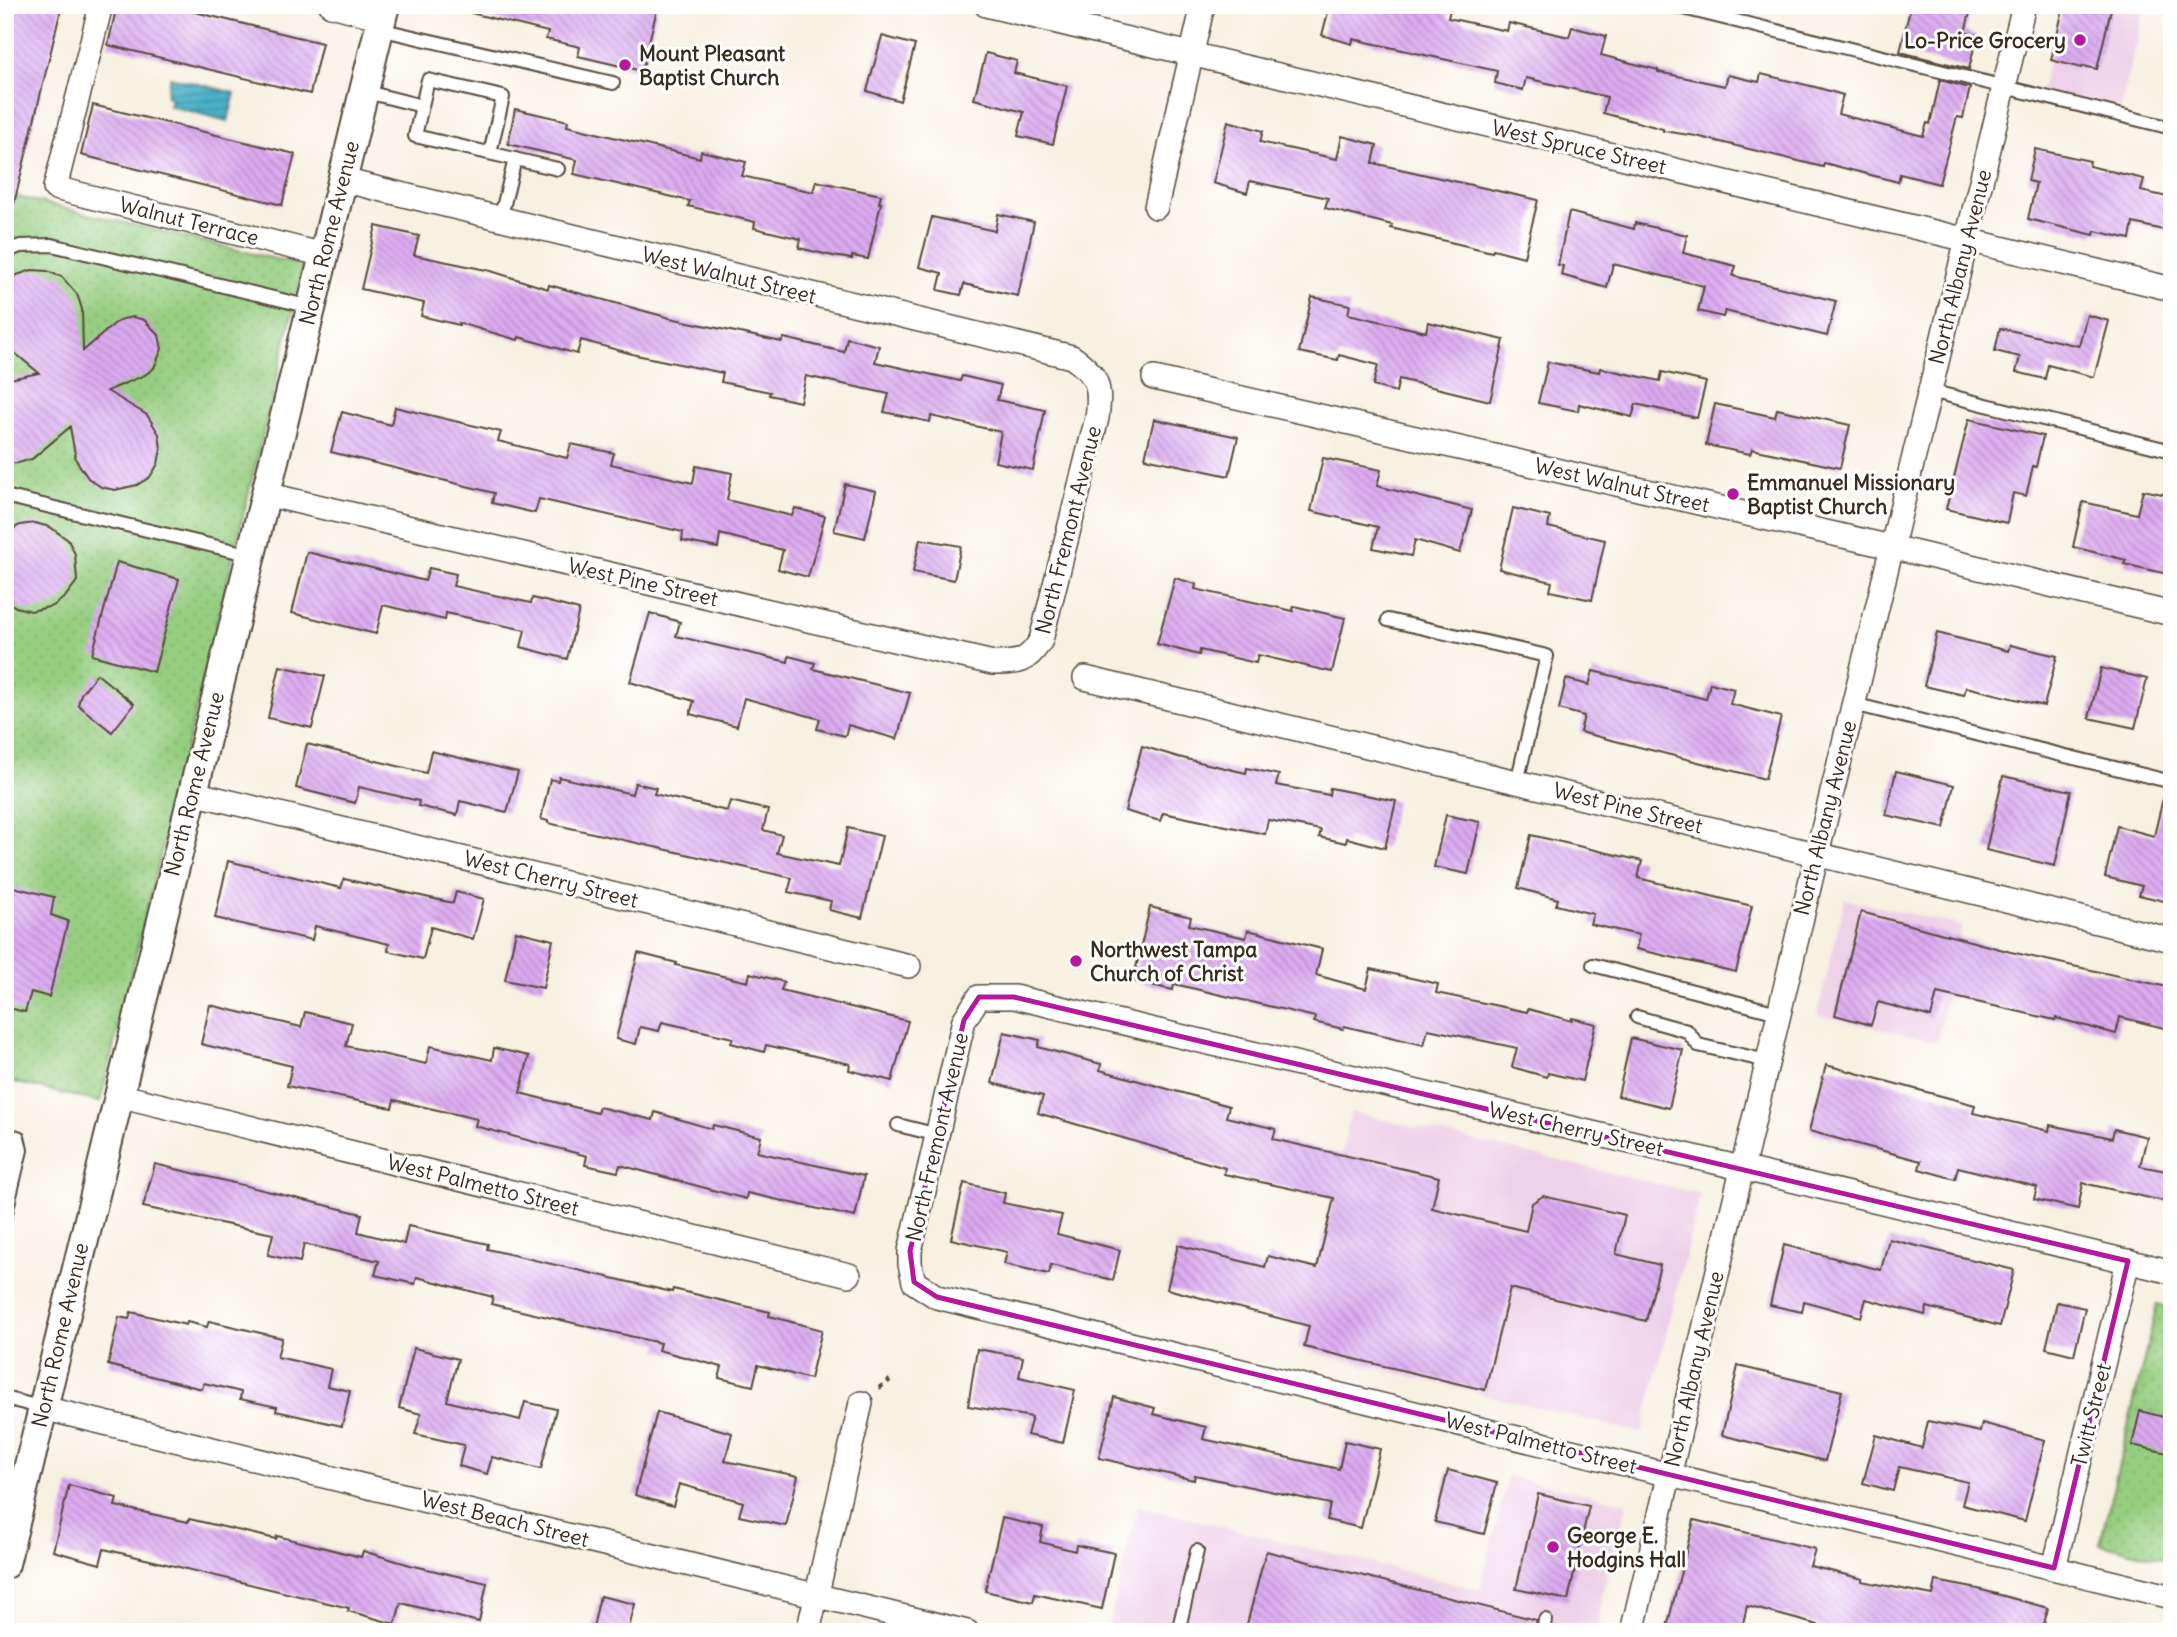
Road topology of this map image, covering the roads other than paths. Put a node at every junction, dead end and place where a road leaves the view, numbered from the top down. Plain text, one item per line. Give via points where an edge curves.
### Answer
1 (101, 5) edge
2 (331, 5) edge
3 (986, 5) edge
4 (1203, 5) edge
5 (1671, 5) edge
6 (2024, 5) edge
7 (382, 17) edge
8 (1191, 56) junction
9 (613, 83) dead end
10 (2004, 88) junction
11 (363, 92) junction
12 (422, 106) junction
13 (2172, 128) edge
14 (490, 153) junction
15 (515, 159) junction
16 (558, 169) dead end
17 (342, 180) junction
18 (1156, 207) dead end
19 (500, 220) junction
20 (1967, 240) junction
21 (5, 253) edge
22 (324, 255) junction
23 (2172, 289) edge
24 (311, 307) junction
25 (1154, 378) dead end
26 (1100, 391) joint
27 (1930, 391) junction
28 (2172, 451) edge
29 (265, 494) junction
30 (5, 496) edge
31 (1891, 547) junction
32 (251, 555) junction
33 (2172, 614) edge
34 (1388, 620) dead end
35 (1021, 662) joint
36 (1084, 678) dead end
37 (1853, 704) junction
38 (1517, 782) junction
39 (2172, 782) edge
40 (192, 793) junction
41 (1816, 854) junction
42 (2172, 940) edge
43 (909, 965) dead end
44 (1593, 965) dead end
45 (979, 997) joint
46 (1778, 1013) junction
47 (1637, 1017) dead end
48 (1767, 1061) junction
49 (118, 1095) junction
50 (898, 1125) dead end
51 (5, 1134) edge
52 (937, 1135) junction
53 (1741, 1168) junction
54 (5, 1217) edge
55 (2128, 1261) junction
56 (2172, 1272) edge
57 (849, 1275) dead end
58 (914, 1282) joint
59 (5, 1398) edge
60 (861, 1403) dead end
61 (43, 1408) junction
62 (1669, 1474) junction
63 (1197, 1551) dead end
64 (5, 1563) edge
65 (2054, 1568) junction
66 (817, 1595) junction
67 (2172, 1597) edge
68 (1636, 1631) edge
69 (808, 1632) edge
70 (967, 1632) edge
71 (1178, 1632) edge

1 - 22 street, Walnut Terrace via 55,188
2 - 7 street
3 - 8 street, West Spruce Street
4 - 8 street
5 - 10 lane
6 - 10 street, North Albany Avenue
7 - 9 lane
7 - 11 street, North Rome Avenue
8 - 18 street
8 - 20 street, West Spruce Street
10 - 13 lane
10 - 20 street, North Albany Avenue
11 - 12 lane
11 - 17 street, North Rome Avenue
12 - 14 lane via 415,136
12 - 14 lane via 428,80 503,97
14 - 15 lane
15 - 16 lane
15 - 19 lane
17 - 19 street, West Walnut Street
17 - 22 street, North Rome Avenue
19 - 26 street, West Walnut Street via 1072,357 1090,370
20 - 23 street, West Spruce Street
20 - 27 street, North Albany Avenue
21 - 24 lane via 20,246 52,245
22 - 24 street, North Rome Avenue
24 - 29 street, North Rome Avenue
25 - 31 street, West Walnut Street
26 - 35 street, North Fremont Avenue via 1041,640
27 - 28 lane
27 - 31 street, North Albany Avenue
29 - 32 street, North Rome Avenue
29 - 35 street, West Pine Street via 993,663
30 - 32 lane
31 - 33 street, West Walnut Street
31 - 37 street, North Albany Avenue
32 - 40 street, North Rome Avenue
34 - 38 lane via 1547,656
36 - 38 street, West Pine Street
37 - 39 lane
37 - 41 street, North Albany Avenue
38 - 41 street, West Pine Street
40 - 43 street, West Cherry Street
40 - 49 street, North Rome Avenue
41 - 42 street, West Pine Street
41 - 46 street, North Albany Avenue
44 - 46 lane
45 - 52 street, North Fremont Avenue via 964,1020
45 - 53 street, West Cherry Street via 1014,997
46 - 48 street, North Albany Avenue
47 - 48 lane via 1687,1031 1698,1045
48 - 53 street, North Albany Avenue
49 - 57 street, West Palmetto Street
49 - 61 street, North Rome Avenue
50 - 52 lane
51 - 54 lane via 18,1137 21,1150
52 - 58 street, North Fremont Avenue via 910,1251
53 - 55 street, West Cherry Street
53 - 62 street, North Albany Avenue
55 - 56 street, West Cherry Street
55 - 65 street, Twitt Street
58 - 62 street, West Palmetto Street via 937,1297
59 - 61 lane
60 - 66 street
61 - 64 street, North Rome Avenue
61 - 66 street, West Beach Street
62 - 65 street, West Palmetto Street
62 - 68 street, North Albany Avenue
63 - 71 lane
65 - 67 street, West Palmetto Street
66 - 69 street
66 - 70 street, West Beach Street

